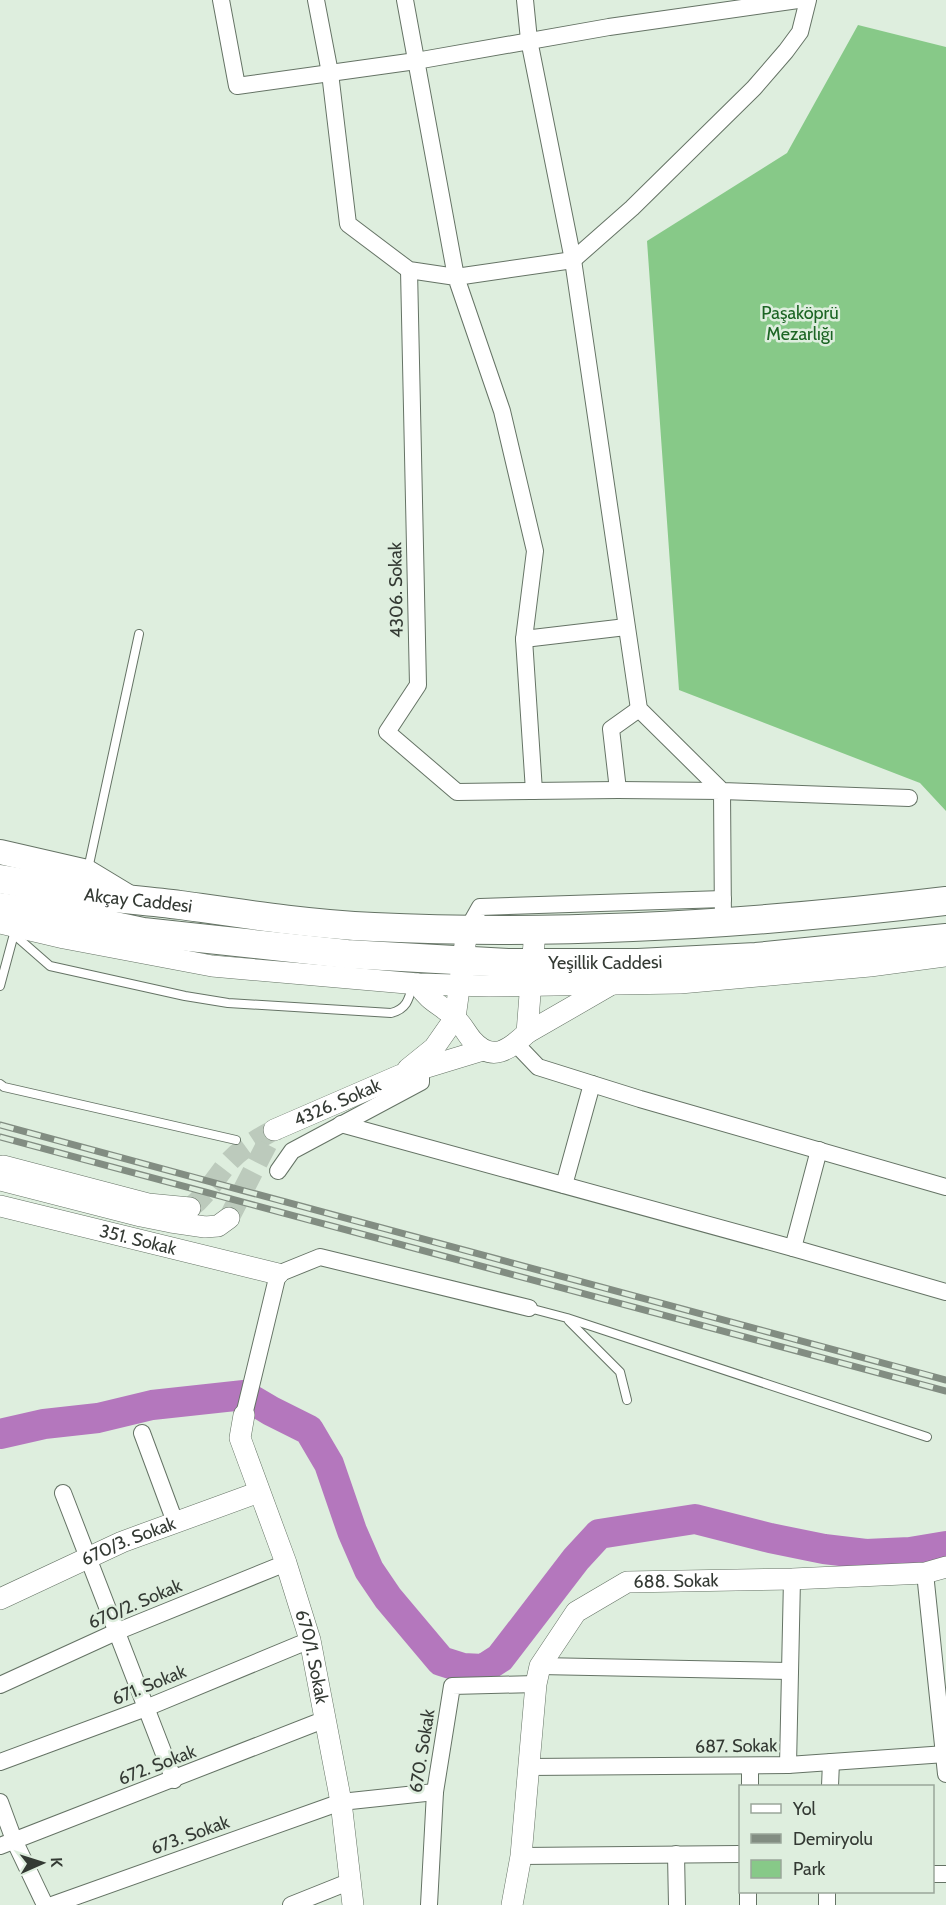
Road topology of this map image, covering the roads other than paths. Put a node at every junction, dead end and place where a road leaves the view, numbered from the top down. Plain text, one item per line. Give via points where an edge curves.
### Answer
1 (221, 0) edge
2 (316, 0) edge
3 (405, 0) edge
4 (525, 0) edge
5 (798, 0) edge
6 (808, 0) edge
7 (529, 40) junction
8 (416, 61) junction
9 (330, 73) junction
10 (573, 260) junction
11 (409, 270) junction
12 (456, 277) junction
13 (626, 627) junction
14 (139, 634) dead end
15 (524, 639) junction
16 (639, 709) junction
17 (618, 790) junction
18 (534, 791) junction
19 (722, 791) junction
20 (909, 798) dead end
21 (0, 852) edge
22 (87, 872) junction
23 (0, 879) edge
24 (132, 900) junction
25 (946, 901) edge
26 (723, 911) junction
27 (275, 919) joint
28 (4, 922) edge
29 (467, 930) junction
30 (535, 930) junction
31 (946, 938) edge
32 (264, 946) joint
33 (946, 956) edge
34 (461, 973) junction
35 (532, 974) junction
36 (416, 983) junction
37 (613, 983) junction
38 (0, 986) edge
39 (455, 1018) junction
40 (521, 1038) junction
41 (483, 1050) junction
42 (411, 1072) junction
43 (0, 1084) edge
44 (592, 1084) junction
45 (341, 1124) junction
46 (274, 1130) dead end
47 (236, 1140) dead end
48 (819, 1150) junction
49 (0, 1166) edge
50 (278, 1171) dead end
51 (0, 1180) edge
52 (564, 1185) junction
53 (946, 1187) edge
54 (0, 1206) edge
55 (190, 1208) dead end
56 (229, 1218) dead end
57 (793, 1248) junction
58 (278, 1274) junction
59 (946, 1292) edge
60 (529, 1308) joint
61 (567, 1318) junction
62 (627, 1400) dead end
63 (244, 1415) joint
64 (142, 1433) dead end
65 (927, 1437) dead end
66 (259, 1492) junction
67 (63, 1493) dead end
68 (176, 1522) junction
69 (87, 1558) junction
70 (286, 1563) junction
71 (946, 1567) edge
72 (925, 1572) junction
73 (792, 1579) junction
74 (0, 1599) edge
75 (116, 1632) junction
76 (310, 1640) junction
77 (790, 1671) junction
78 (538, 1675) junction
79 (0, 1685) edge
80 (146, 1708) junction
81 (326, 1719) junction
82 (945, 1754) edge
83 (0, 1762) edge
84 (831, 1762) junction
85 (788, 1765) junction
86 (750, 1766) junction
87 (527, 1767) junction
88 (946, 1774) edge
89 (174, 1780) junction
90 (750, 1785) edge
91 (830, 1785) edge
92 (435, 1792) junction
93 (0, 1802) edge
94 (341, 1802) junction
95 (7, 1843) edge
96 (676, 1854) junction
97 (739, 1854) edge
98 (521, 1856) junction
99 (351, 1881) junction
100 (45, 1905) edge
101 (52, 1905) edge
102 (291, 1905) edge
103 (353, 1905) edge
104 (429, 1905) edge
105 (512, 1905) edge
106 (677, 1905) edge

1 - 9 street via 237,87
2 - 9 street
3 - 8 street
4 - 7 street
5 - 7 street
6 - 10 street via 800,32 754,88
7 - 8 street
7 - 10 street
8 - 9 street
8 - 12 street
9 - 11 street via 348,224
10 - 12 street
10 - 13 street
11 - 12 street
11 - 18 street, 4306. Sokak via 418,685 387,732 457,792
12 - 15 street via 502,411 535,551
13 - 15 street
13 - 16 street
14 - 22 lane
15 - 18 street
16 - 17 street via 611,729
16 - 19 street
17 - 18 street
17 - 19 street
19 - 20 street
19 - 26 street
21 - 22 main road
22 - 24 main road
23 - 24 highway, Akçay Caddesi
24 - 27 highway, Akçay Caddesi
25 - 26 highway, Yeşillik Caddesi via 842,914
26 - 29 street via 480,907
26 - 30 highway, Yeşillik Caddesi
27 - 29 highway, Yeşillik Caddesi
28 - 32 highway, Akçay Caddesi via 72,917 144,932
28 - 36 street via 63,938 212,966
28 - 36 lane via 50,966 228,1003 391,1013 406,1005
28 - 38 lane
29 - 30 highway, Yeşillik Caddesi
29 - 34 street
30 - 35 street
31 - 35 highway, Yeşillik Caddesi
32 - 34 highway, Yeşillik Caddesi via 346,954
33 - 37 street via 680,983
34 - 35 highway, Yeşillik Caddesi
34 - 36 street
34 - 39 street
35 - 37 street
35 - 40 street
36 - 39 street via 428,999
37 - 40 street
39 - 41 street
39 - 42 street
40 - 41 street via 503,1051
40 - 44 street via 538,1066
41 - 42 street
42 - 45 street via 421,1082
42 - 46 street, 4326. Sokak
43 - 47 lane
44 - 48 street
44 - 52 street
45 - 50 street via 292,1151
45 - 52 street
48 - 53 street
48 - 57 street
49 - 55 street via 148,1204
51 - 56 street, 351. Sokak via 182,1224 218,1226
52 - 57 street
54 - 58 street, 351. Sokak
57 - 59 street
58 - 60 street via 320,1257
58 - 63 street
60 - 61 lane
61 - 62 lane via 620,1371
61 - 65 lane
63 - 66 street, 670/1. Sokak via 240,1438
64 - 68 street
66 - 68 street, 670/3. Sokak
66 - 70 street, 670/1. Sokak
67 - 69 street
68 - 69 street, 670/3. Sokak
69 - 74 street, 670/3. Sokak
69 - 75 street
70 - 75 street, 670/2. Sokak
70 - 76 street, 670/1. Sokak
71 - 72 street, 688. Sokak
72 - 73 street, 688. Sokak
72 - 82 street
73 - 77 street
73 - 78 street, 688. Sokak via 627,1582 576,1612
75 - 79 street, 670/2. Sokak
75 - 80 street
76 - 80 street, 671. Sokak
76 - 81 street, 670/1. Sokak
77 - 78 street
77 - 85 street
78 - 87 street, 688. Sokak
78 - 92 street, 670. Sokak via 452,1686
80 - 83 street, 671. Sokak
80 - 89 street
81 - 89 street, 672. Sokak
81 - 94 street, 670/1. Sokak
82 - 84 street, 687. Sokak
82 - 88 street
84 - 85 street, 687. Sokak
84 - 91 street
85 - 86 street, 687. Sokak
86 - 87 street, 687. Sokak
86 - 90 street
87 - 98 street, 688. Sokak
89 - 95 street, 672. Sokak
92 - 94 street, 673. Sokak
92 - 104 street, 670. Sokak
93 - 95 street
94 - 99 street, 670/1. Sokak
94 - 101 street, 673. Sokak
95 - 100 street
96 - 97 street
96 - 98 street
96 - 106 street
98 - 105 street, 688. Sokak
99 - 102 street
99 - 103 street, 670/1. Sokak

